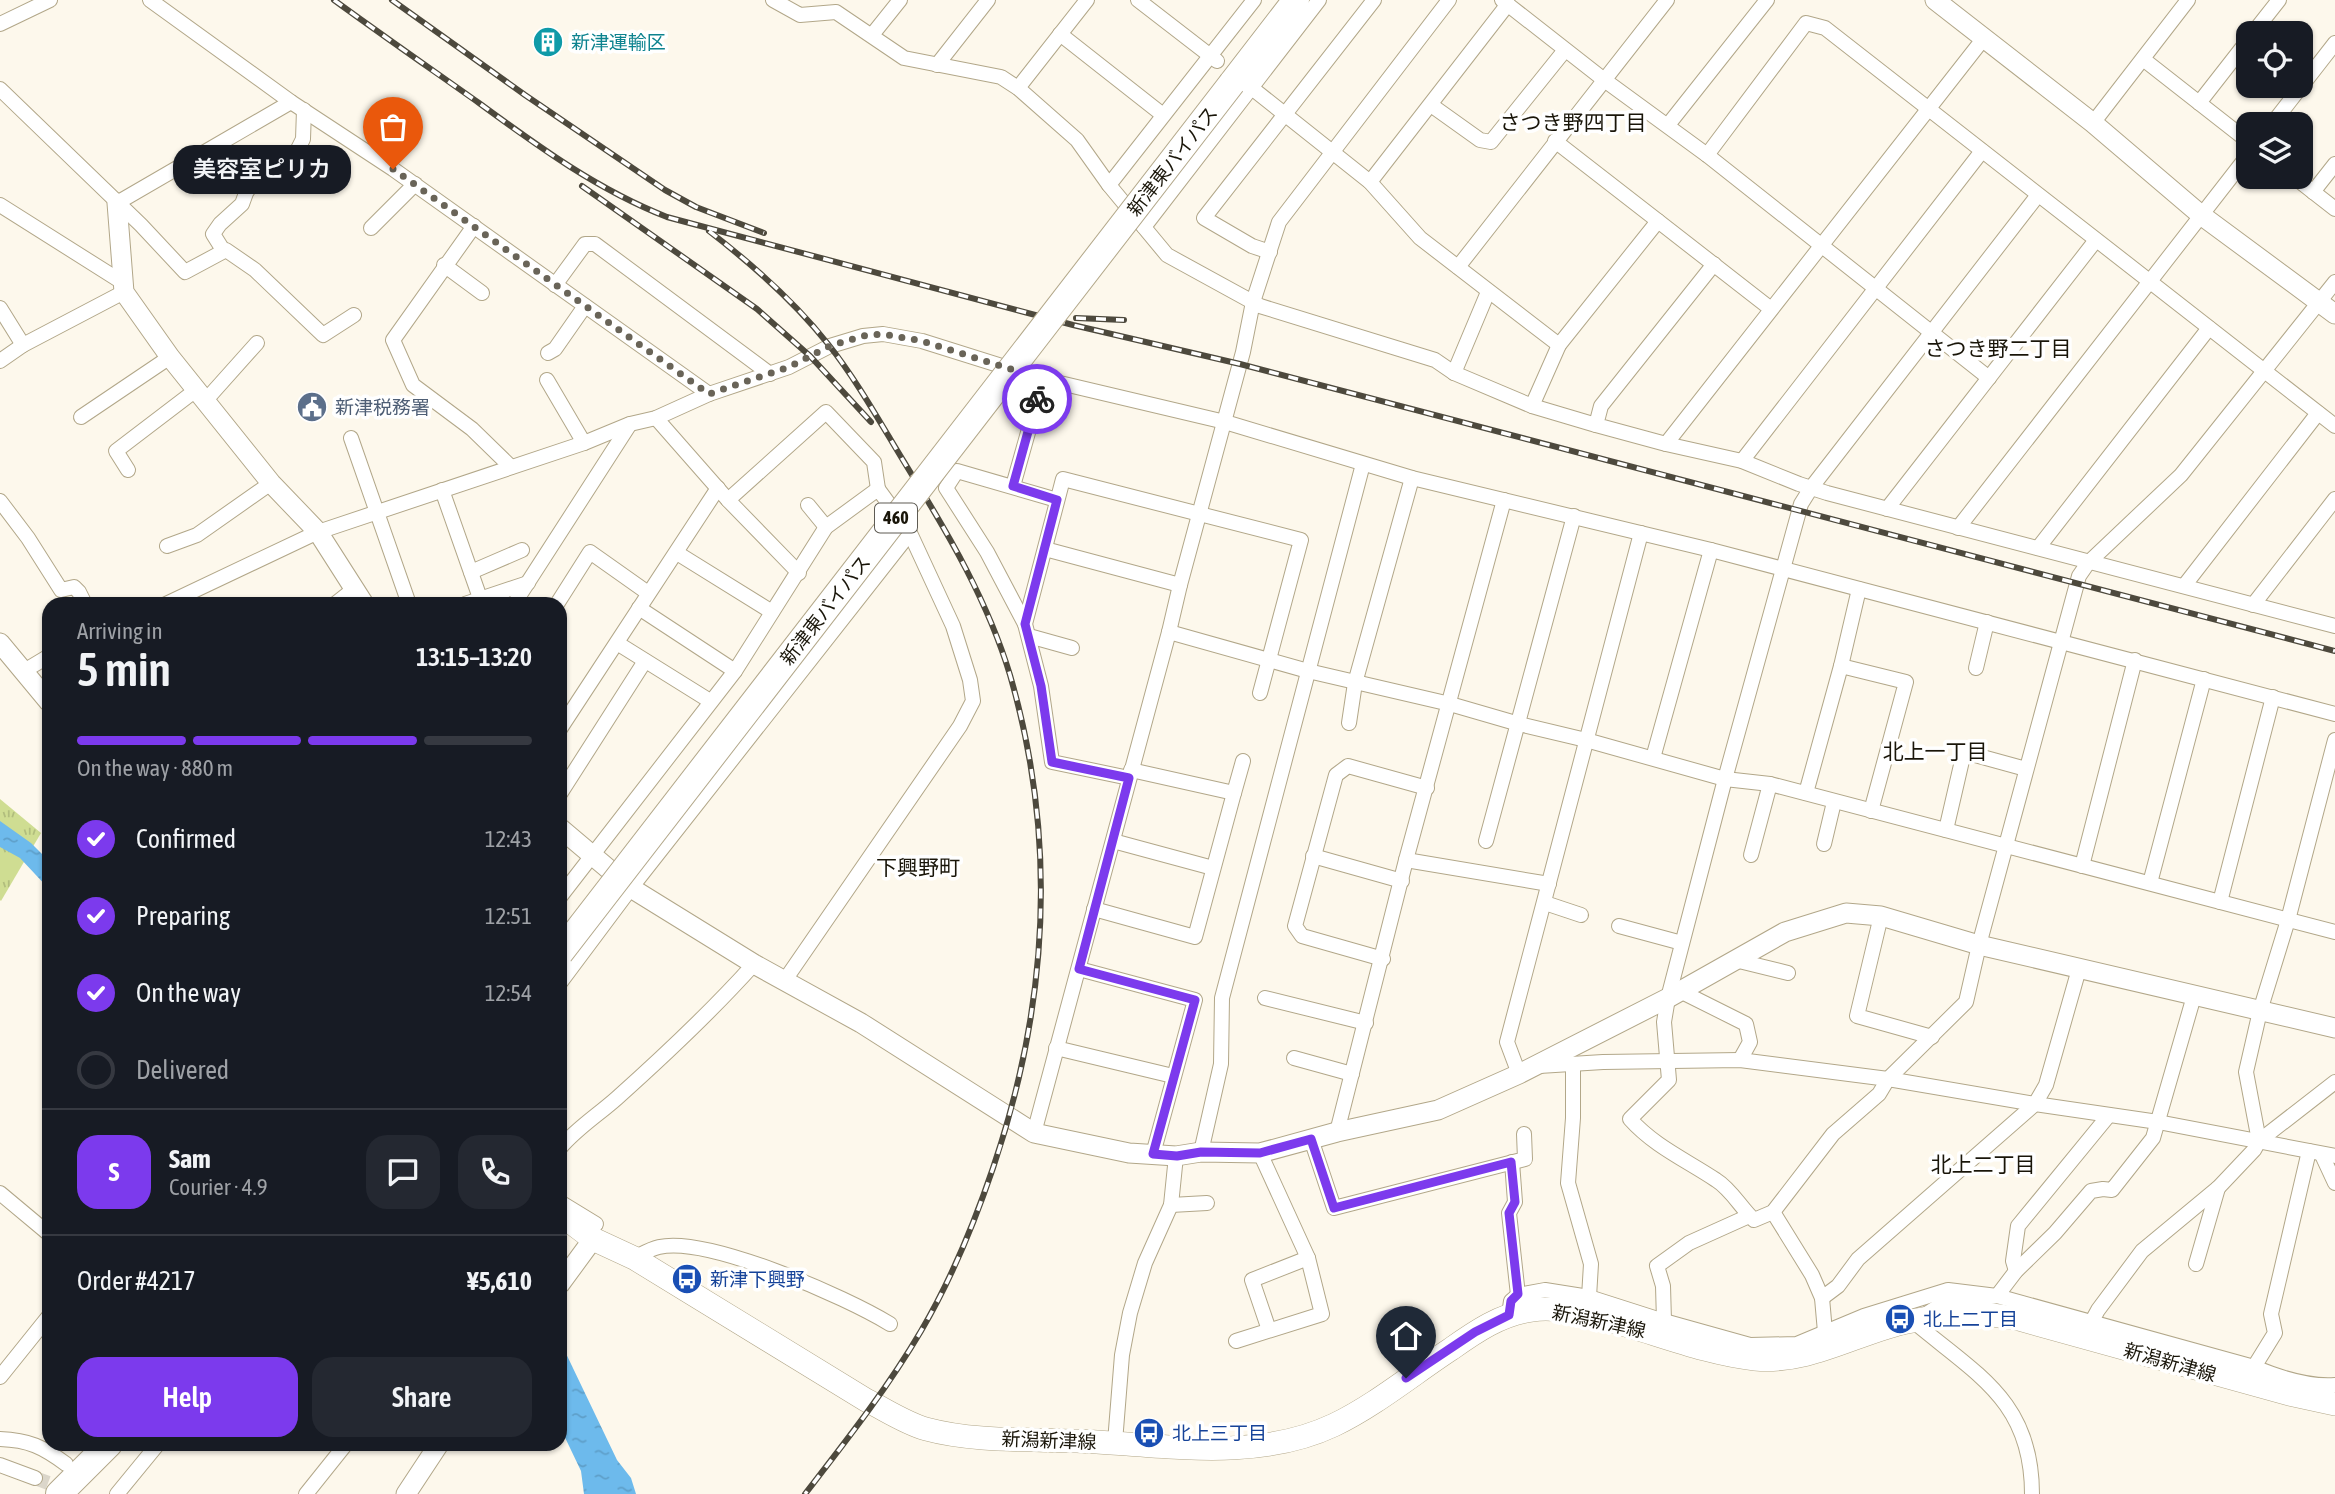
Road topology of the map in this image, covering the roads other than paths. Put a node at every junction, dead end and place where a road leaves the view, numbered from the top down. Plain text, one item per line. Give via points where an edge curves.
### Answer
1 (50, 0) edge
2 (150, 0) edge
3 (773, 0) edge
4 (812, 0) edge
5 (900, 0) edge
6 (988, 0) edge
7 (1087, 0) edge
8 (1139, 0) edge
9 (1278, 0) edge
10 (1296, 0) edge
11 (1320, 0) edge
12 (1374, 0) edge
13 (1449, 0) edge
14 (1667, 0) edge
15 (1767, 0) edge
16 (1935, 0) edge
17 (2189, 0) edge
18 (2279, 0) edge
19 (1505, 2) edge
20 (1246, 3) edge
21 (800, 15) junction
22 (2262, 21) edge
23 (0, 24) edge
24 (1060, 34) junction
25 (872, 36) junction
26 (1984, 38) junction
27 (2335, 43) edge
28 (1565, 50) junction
29 (2236, 56) edge
30 (2143, 59) junction
31 (937, 65) junction
32 (1230, 75) junction
33 (1603, 79) junction
34 (1018, 88) junction
35 (0, 89) edge
36 (291, 102) junction
37 (2199, 103) junction
38 (1431, 105) junction
39 (1927, 109) junction
40 (304, 110) junction
41 (2281, 112) edge
42 (1163, 115) junction
43 (1284, 115) junction
44 (2093, 123) junction
45 (1668, 125) junction
46 (2236, 132) edge
47 (1555, 141) junction
48 (1982, 151) junction
49 (1332, 153) junction
50 (1707, 155) junction
51 (2335, 163) edge
52 (2236, 171) edge
53 (1370, 182) junction
54 (415, 184) junction
55 (1109, 185) junction
56 (2309, 189) edge
57 (2313, 192) junction
58 (2038, 195) junction
59 (117, 203) junction
60 (0, 205) edge
61 (2335, 209) edge
62 (2201, 215) junction
63 (1658, 221) junction
64 (474, 226) junction
65 (1144, 227) junction
66 (371, 228) dead end
67 (2096, 240) junction
68 (1820, 246) junction
69 (223, 250) junction
70 (1270, 251) junction
71 (1714, 264) junction
72 (444, 265) junction
73 (1458, 267) junction
74 (2150, 282) junction
75 (2335, 282) edge
76 (555, 285) junction
77 (123, 287) junction
78 (1875, 289) junction
79 (1488, 292) junction
80 (482, 293) dead end
81 (2319, 301) junction
82 (1253, 302) junction
83 (585, 306) junction
84 (0, 308) edge
85 (1772, 309) junction
86 (2335, 314) edge
87 (354, 315) dead end
88 (2209, 328) junction
89 (1931, 332) junction
90 (257, 343) dead end
91 (23, 345) junction
92 (1559, 345) junction
93 (548, 353) dead end
94 (170, 357) junction
95 (0, 361) edge
96 (2263, 370) junction
97 (1454, 373) junction
98 (770, 374) junction
99 (1989, 378) junction
100 (1042, 379) junction
101 (547, 380) dead end
102 (709, 394) junction
103 (201, 395) junction
104 (1532, 406) junction
105 (2318, 413) junction
106 (81, 417) dead end
107 (656, 418) junction
108 (1225, 422) junction
109 (630, 424) junction
110 (1596, 425) junction
111 (2335, 426) edge
112 (351, 438) dead end
113 (583, 443) junction
114 (1666, 444) junction
115 (1742, 461) junction
116 (1363, 464) junction
117 (511, 467) junction
118 (128, 470) dead end
119 (1412, 478) junction
120 (271, 483) junction
121 (1013, 486) junction
122 (718, 488) junction
123 (1811, 488) junction
124 (878, 489) junction
125 (442, 491) junction
126 (1504, 499) junction
127 (2335, 499) edge
128 (729, 500) junction
129 (1057, 500) junction
130 (0, 501) edge
131 (808, 505) dead end
132 (1887, 509) junction
133 (376, 512) junction
134 (1200, 514) junction
135 (1574, 516) junction
136 (826, 527) junction
137 (1958, 528) junction
138 (318, 532) junction
139 (910, 533) junction
140 (1641, 533) junction
141 (167, 546) dead end
142 (2038, 548) junction
143 (522, 550) dead end
144 (1045, 550) junction
145 (1711, 550) junction
146 (677, 553) junction
147 (2088, 563) junction
148 (1784, 569) junction
149 (471, 572) junction
150 (799, 573) junction
151 (528, 583) junction
152 (1180, 585) junction
153 (2184, 586) junction
154 (1859, 589) junction
155 (648, 593) junction
156 (359, 596) edge
157 (82, 597) edge
158 (181, 597) edge
159 (406, 597) edge
160 (480, 597) edge
161 (483, 597) edge
162 (519, 597) edge
163 (562, 597) edge
164 (2253, 605) junction
165 (639, 608) junction
166 (2335, 611) edge
167 (772, 612) junction
168 (1987, 622) junction
169 (2330, 625) edge
170 (1027, 630) junction
171 (1169, 632) junction
172 (2062, 641) junction
173 (0, 643) edge
174 (617, 643) junction
175 (1072, 648) dead end
176 (1269, 659) junction
177 (42, 660) edge
178 (2135, 660) junction
179 (645, 661) junction
180 (1840, 666) junction
181 (1976, 668) dead end
182 (24, 671) junction
183 (734, 671) junction
184 (1308, 671) junction
185 (2204, 679) junction
186 (1355, 682) junction
187 (42, 693) edge
188 (1260, 693) dead end
189 (2273, 697) junction
190 (710, 701) junction
191 (1450, 704) junction
192 (2335, 714) edge
193 (567, 718) edge
194 (1349, 723) dead end
195 (1519, 724) junction
196 (1586, 740) junction
197 (2335, 740) edge
198 (1653, 758) junction
199 (1243, 761) dead end
200 (2026, 769) junction
201 (1130, 774) junction
202 (1725, 779) junction
203 (567, 783) edge
204 (1770, 784) junction
205 (1427, 789) junction
206 (1234, 793) junction
207 (1806, 793) junction
208 (1834, 802) junction
209 (1871, 811) junction
210 (1946, 831) junction
211 (567, 834) edge
212 (1113, 841) junction
213 (1486, 841) dead end
214 (1824, 844) dead end
215 (2006, 846) junction
216 (1751, 855) dead end
217 (592, 856) junction
218 (1313, 856) junction
219 (1406, 860) junction
220 (2082, 866) junction
221 (1213, 868) junction
222 (1402, 881) junction
223 (1549, 884) junction
224 (2150, 884) junction
225 (567, 888) edge
226 (631, 888) junction
227 (2220, 902) junction
228 (1545, 903) junction
229 (1094, 909) junction
230 (1581, 915) dead end
231 (1881, 916) junction
232 (567, 917) edge
233 (2288, 920) junction
234 (1619, 926) dead end
235 (2335, 932) edge
236 (1682, 943) junction
237 (567, 944) edge
238 (1979, 945) junction
239 (1383, 959) junction
240 (1735, 960) junction
241 (754, 964) junction
242 (1079, 969) junction
243 (2079, 969) junction
244 (1788, 973) dead end
245 (567, 974) edge
246 (785, 980) junction
247 (1674, 994) junction
248 (2194, 996) junction
249 (1265, 998) dead end
250 (2260, 1011) junction
251 (1366, 1023) junction
252 (2335, 1028) edge
253 (1932, 1037) junction
254 (1056, 1048) junction
255 (1294, 1058) dead end
256 (1740, 1060) junction
257 (1669, 1062) junction
258 (1573, 1064) junction
259 (1525, 1070) junction
260 (1352, 1074) junction
261 (1173, 1076) junction
262 (1888, 1079) junction
263 (2335, 1082) edge
264 (2035, 1104) junction
265 (2109, 1115) junction
266 (2158, 1122) junction
267 (1337, 1132) junction
268 (1034, 1133) junction
269 (1524, 1134) dead end
270 (1311, 1139) junction
271 (567, 1140) edge
272 (2259, 1141) junction
273 (1201, 1152) junction
274 (1260, 1153) junction
275 (1153, 1154) junction
276 (2322, 1154) edge
277 (1177, 1156) junction
278 (1511, 1162) junction
279 (2335, 1183) edge
280 (2218, 1188) junction
281 (0, 1193) edge
282 (1207, 1202) dead end
283 (1171, 1205) junction
284 (567, 1206) edge
285 (1773, 1212) junction
286 (1749, 1216) junction
287 (567, 1219) edge
288 (42, 1228) edge
289 (590, 1237) junction
290 (634, 1258) junction
291 (1308, 1258) junction
292 (2196, 1264) dead end
293 (2016, 1271) junction
294 (567, 1272) edge
295 (1997, 1296) junction
296 (1589, 1297) junction
297 (1822, 1298) junction
298 (1514, 1305) junction
299 (1664, 1321) junction
300 (2092, 1321) junction
301 (1909, 1322) junction
302 (890, 1324) dead end
303 (42, 1325) edge
304 (1269, 1330) junction
305 (1825, 1332) junction
306 (1236, 1341) dead end
307 (2254, 1367) junction
308 (0, 1377) edge
309 (2335, 1385) edge
310 (2335, 1404) edge
311 (0, 1438) edge
312 (1115, 1442) junction
313 (42, 1447) edge
314 (48, 1451) edge
315 (80, 1451) edge
316 (102, 1451) edge
317 (152, 1451) edge
318 (340, 1451) edge
319 (434, 1451) edge
320 (66, 1464) junction
321 (0, 1465) edge
322 (40, 1486) edge
323 (58, 1494) edge
324 (117, 1494) edge
325 (306, 1494) edge
326 (406, 1494) edge
327 (2032, 1494) edge

1 - 23 street
2 - 36 street
3 - 21 street
4 - 21 street
5 - 25 street
6 - 31 street
7 - 24 street
8 - 32 street
9 - 32 highway, 新津東バイパス / 460
10 - 32 highway, 新津東バイパス / 460
11 - 32 street
12 - 43 street
13 - 49 street
14 - 33 street
15 - 45 street
16 - 26 street
17 - 30 street
18 - 22 street
19 - 28 street
19 - 38 street
20 - 32 street
21 - 25 street via 836,12
24 - 34 street
24 - 42 street
25 - 31 street via 904,58
26 - 39 street
26 - 44 street
27 - 41 street
28 - 33 street
28 - 38 street via 1491,142 1480,141
29 - 37 street
30 - 37 street
30 - 44 street
31 - 34 street via 1001,77
32 - 42 street
32 - 43 street
32 - 65 street
32 - 232 highway, 新津東バイパス / 460
32 - 237 highway, 新津東バイパス / 460, bridge
33 - 45 street
33 - 47 street
34 - 55 street via 1077,141
35 - 59 street
36 - 40 street
36 - 59 street
37 - 46 street
38 - 53 street
39 - 48 street
39 - 50 street via 1825,29 1806,23
39 - 68 street
40 - 54 street
40 - 69 street via 303,139 297,151 253,182 242,204 213,234
42 - 55 street
43 - 49 street
43 - 70 street via 1204,218 1252,246
44 - 62 street
45 - 50 street
47 - 63 street
47 - 73 street
48 - 58 street
48 - 78 street
49 - 53 street
49 - 70 street via 1279,222
50 - 68 street
51 - 57 street
52 - 62 street
53 - 73 street via 1420,238
54 - 64 street
54 - 66 street
55 - 65 street
56 - 57 street
57 - 61 street
58 - 67 street
58 - 89 street
59 - 69 street via 185,272
59 - 77 street
60 - 77 street
62 - 74 street
62 - 81 street
63 - 71 street
63 - 92 street
64 - 72 street
64 - 76 street
65 - 82 street via 1167,255
67 - 74 street
67 - 99 street
68 - 78 street
68 - 85 street
69 - 87 street via 255,270 323,335
70 - 82 street
71 - 85 street
71 - 110 street via 1601,406
72 - 80 street
72 - 117 street via 393,340 413,385 472,429
73 - 79 street
74 - 88 street
74 - 137 street
75 - 81 street
76 - 83 street
76 - 98 street via 586,244 595,244
77 - 91 street
77 - 94 street
78 - 89 street
78 - 115 street
79 - 92 street
79 - 97 street
81 - 86 street
81 - 96 street
82 - 97 street via 1435,360
82 - 108 street
83 - 93 street
83 - 102 street
84 - 91 street
85 - 114 street
88 - 96 street
88 - 142 street
89 - 99 street
89 - 123 street
90 - 103 street
91 - 95 street
92 - 104 street
94 - 103 street
94 - 106 street
96 - 105 street
96 - 147 street via 2181,475
97 - 104 street
98 - 100 street via 830,346 883,334 922,341
98 - 102 street
99 - 132 street
100 - 108 street
100 - 121 street
101 - 113 street
102 - 107 street
103 - 118 street via 116,451
103 - 120 street
104 - 110 street
105 - 111 street
105 - 153 street
107 - 109 street
107 - 122 street
108 - 116 street
108 - 134 street
109 - 113 street
109 - 151 street
110 - 114 street
112 - 133 street
113 - 117 street
114 - 115 street
115 - 123 street
116 - 119 street
116 - 184 street
117 - 125 street
119 - 126 street
119 - 186 street
120 - 138 street
120 - 141 street via 197,535
121 - 129 street
121 - 170 street via 957,471 946,488
122 - 128 street
122 - 146 street
123 - 132 street
123 - 148 street via 1799,511
124 - 128 street via 874,463 826,412
124 - 136 street
124 - 139 street
125 - 133 street
125 - 149 street
126 - 135 street
126 - 191 street
127 - 164 street
128 - 150 street
129 - 134 street via 1063,479
129 - 144 street
130 - 157 street via 61,590 74,587
131 - 136 street
132 - 137 street
133 - 138 street
133 - 159 street
134 - 152 street
134 - 176 street via 1301,540
135 - 140 street
135 - 195 street
136 - 150 street
137 - 142 street
138 - 156 street
138 - 158 street
139 - 226 street
139 - 246 street via 953,626 973,701
140 - 145 street
140 - 196 street
142 - 147 street
143 - 149 street
144 - 152 street
144 - 170 street
145 - 148 street
145 - 198 street
146 - 155 street
146 - 167 street
147 - 153 street
147 - 172 street via 2078,576
148 - 154 street
148 - 202 street
149 - 160 street
150 - 167 street
151 - 161 street
151 - 162 street
152 - 171 street
153 - 164 street
154 - 168 street
154 - 180 street
155 - 163 street via 590,552
155 - 165 street
164 - 169 street
165 - 174 street
165 - 183 street
166 - 169 street
167 - 183 street
168 - 172 street
168 - 181 street
170 - 175 street
170 - 201 street via 1052,762
171 - 176 street
171 - 201 street
172 - 178 street
172 - 200 street
173 - 182 street
174 - 179 street
174 - 193 street
176 - 184 street
176 - 188 street
177 - 182 street
178 - 185 street
178 - 220 street
179 - 190 street
179 - 203 street
180 - 207 street
180 - 209 street via 1906,682
182 - 187 street
183 - 190 street
184 - 186 street
184 - 273 street via 1222,998 1221,1065
185 - 189 street
185 - 224 street
186 - 191 street
186 - 194 street
189 - 192 street
189 - 227 street
190 - 217 street
191 - 195 street
191 - 205 street
195 - 196 street
195 - 213 street
196 - 198 street
196 - 223 street
197 - 233 street
198 - 202 street
199 - 206 street
200 - 210 street via 1964,752
200 - 215 street
201 - 206 street
201 - 212 street
202 - 204 street
202 - 236 street
204 - 207 street
204 - 216 street
205 - 218 street via 1348,766 1336,775
205 - 219 street
206 - 221 street
207 - 208 street
208 - 209 street
208 - 214 street
209 - 210 street
210 - 215 street
211 - 217 street
212 - 221 street
212 - 229 street
215 - 220 street
215 - 238 street
217 - 225 street
217 - 226 street
218 - 222 street
218 - 239 street via 1294,926 1302,936
219 - 222 street
219 - 223 street
220 - 224 street
221 - 229 street via 1195,937
222 - 239 street
223 - 228 street
224 - 227 street
226 - 241 street
226 - 245 street
227 - 233 street
228 - 230 street
228 - 259 street via 1507,1042
229 - 242 street
231 - 238 street
231 - 240 street via 1846,913 1785,932
231 - 253 street via 1857,1016
233 - 235 street
233 - 250 street
234 - 236 street
236 - 247 street
238 - 243 street
238 - 253 street via 1966,1002
239 - 251 street
240 - 244 street
240 - 247 street
241 - 246 street
241 - 271 street via 715,1008
242 - 254 street
242 - 261 street via 1195,1000
243 - 248 street
243 - 264 street via 2046,1085
246 - 268 street
247 - 256 street via 1746,1024 1750,1042
247 - 257 street via 1664,1022
247 - 259 street
248 - 250 street
248 - 266 street
249 - 251 street
250 - 252 street
250 - 272 street via 2246,1072
251 - 260 street
253 - 262 street
254 - 261 street
254 - 268 street
255 - 260 street
256 - 257 street
256 - 262 street
257 - 258 street
257 - 286 street via 1669,1080 1630,1119 1644,1134 1719,1181
258 - 259 street
258 - 296 street via 1568,1183 1591,1264
259 - 267 street via 1438,1110
260 - 267 street
261 - 275 street
262 - 264 street
262 - 285 street via 1879,1094 1833,1134
263 - 272 street
264 - 265 street
264 - 297 street via 1858,1259 1838,1286
265 - 266 street
265 - 293 street via 2018,1226
266 - 272 street
266 - 293 street via 2153,1138 2112,1190 2091,1191
267 - 270 street
268 - 275 street
269 - 278 street via 1525,1158
270 - 274 street
270 - 278 street via 1334,1208
272 - 276 street
272 - 280 street
273 - 274 street
273 - 277 street
274 - 291 street
275 - 277 street
276 - 279 street
276 - 307 street via 2271,1314 2275,1333
277 - 283 street
278 - 298 street
280 - 292 street
280 - 300 street via 2142,1251
281 - 288 street
282 - 283 street
283 - 312 street via 1145,1263 1130,1312
284 - 289 street via 596,1224
285 - 286 street via 1754,1220
285 - 297 street
286 - 299 street via 1689,1243 1657,1266
287 - 289 main road, 新潟新津線
289 - 290 main road, 新潟新津線
289 - 294 street
290 - 302 street via 659,1247 698,1248 791,1277 861,1306
290 - 312 main road, 新潟新津線 via 866,1400 925,1428 983,1437
291 - 304 street via 1252,1280
291 - 304 street via 1322,1314
293 - 295 street
295 - 300 street
295 - 301 street via 1942,1304
295 - 305 street via 1948,1290
296 - 298 street via 1545,1290
296 - 299 street
297 - 305 street
298 - 301 main road, 新潟新津線 via 1592,1316 1720,1353 1757,1359 1825,1349
298 - 312 main road, 新潟新津線 via 1361,1409 1302,1436 1244,1448
299 - 305 street via 1749,1345 1797,1344
300 - 307 street
301 - 305 street
301 - 310 main road, 新潟新津線 via 1969,1313 2015,1318
301 - 327 street via 1998,1392 2025,1441
303 - 308 street
304 - 306 street
307 - 309 street via 2321,1386
311 - 313 street
314 - 320 street
315 - 320 highway
316 - 323 highway
317 - 324 street
318 - 325 street
319 - 326 street
320 - 322 highway
321 - 322 street

